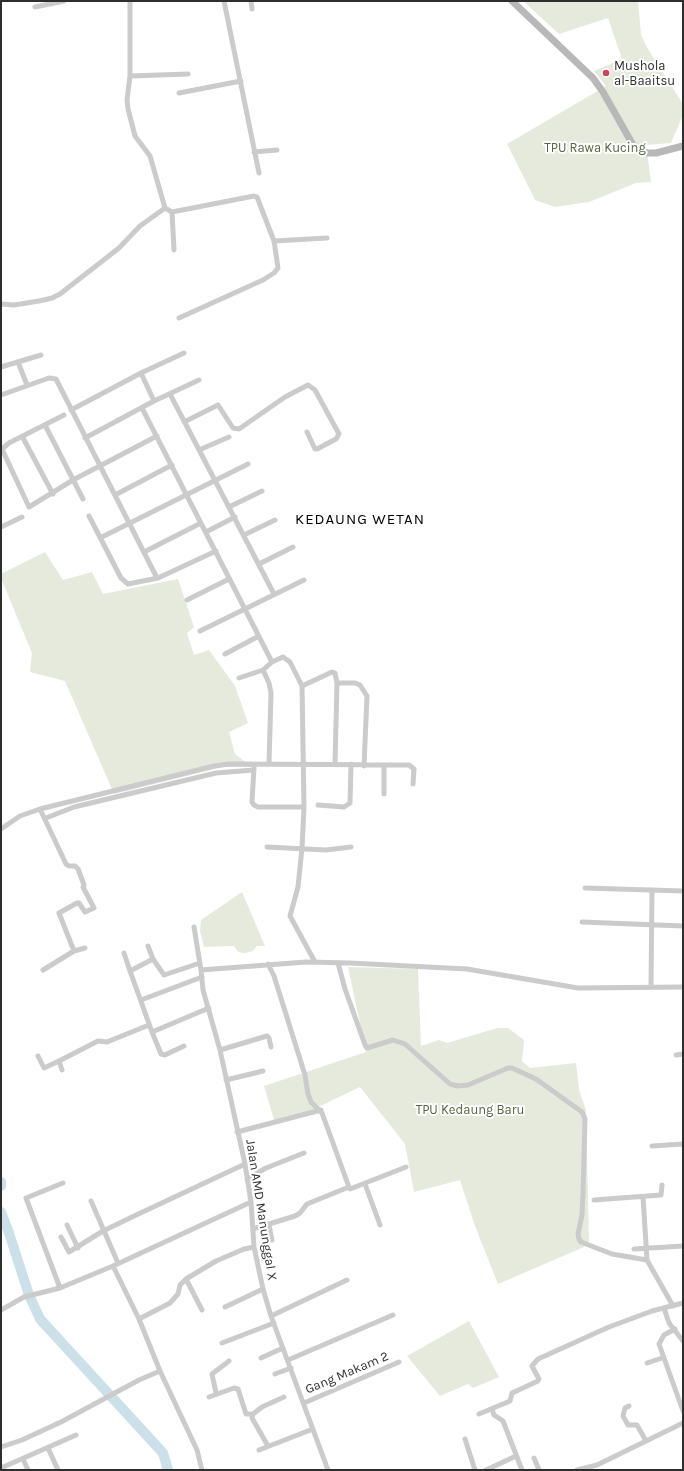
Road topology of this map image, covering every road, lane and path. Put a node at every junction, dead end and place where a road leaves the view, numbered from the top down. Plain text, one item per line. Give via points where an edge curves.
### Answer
1 (64, 1) edge
2 (130, 1) edge
3 (224, 1) edge
4 (251, 1) edge
5 (512, 1) edge
6 (35, 7) dead end
7 (252, 9) dead end
8 (188, 74) dead end
9 (130, 76) junction
10 (241, 81) junction
11 (180, 94) dead end
12 (683, 146) edge
13 (277, 150) dead end
14 (254, 152) junction
15 (259, 173) dead end
16 (165, 208) junction
17 (172, 212) junction
18 (327, 238) dead end
19 (274, 241) junction
20 (174, 250) dead end
21 (1, 304) edge
22 (179, 318) dead end
23 (184, 353) dead end
24 (41, 355) dead end
25 (18, 362) junction
26 (1, 367) edge
27 (141, 373) junction
28 (199, 380) dead end
29 (27, 386) junction
30 (170, 394) junction
31 (1, 395) edge
32 (154, 401) junction
33 (142, 408) junction
34 (71, 410) junction
35 (64, 415) dead end
36 (184, 422) junction
37 (45, 425) junction
38 (307, 432) dead end
39 (22, 436) junction
40 (157, 436) junction
41 (228, 437) dead end
42 (85, 438) junction
43 (199, 450) junction
44 (248, 464) dead end
45 (172, 465) junction
46 (100, 466) junction
47 (74, 480) junction
48 (214, 480) junction
49 (262, 491) dead end
50 (53, 494) junction
51 (187, 494) junction
52 (115, 495) junction
53 (83, 499) dead end
54 (229, 507) junction
55 (89, 516) dead end
56 (22, 517) dead end
57 (235, 517) junction
58 (275, 520) dead end
59 (129, 523) junction
60 (201, 523) junction
61 (1, 527) edge
62 (206, 532) junction
63 (244, 535) junction
64 (100, 538) junction
65 (293, 547) dead end
66 (216, 551) junction
67 (144, 552) junction
68 (259, 564) junction
69 (157, 578) junction
70 (229, 579) junction
71 (304, 580) dead end
72 (274, 594) junction
73 (187, 600) dead end
74 (244, 608) junction
75 (200, 631) dead end
76 (259, 636) junction
77 (225, 654) dead end
78 (272, 662) junction
79 (263, 670) junction
80 (239, 678) dead end
81 (337, 683) junction
82 (302, 686) junction
83 (254, 764) junction
84 (269, 764) junction
85 (304, 764) junction
86 (335, 764) junction
87 (352, 764) junction
88 (364, 766) junction
89 (384, 767) junction
90 (254, 770) junction
91 (413, 784) dead end
92 (384, 794) dead end
93 (318, 805) dead end
94 (304, 807) junction
95 (40, 809) junction
96 (46, 818) junction
97 (1, 829) edge
98 (267, 847) dead end
99 (351, 847) dead end
100 (302, 848) junction
101 (584, 888) dead end
102 (652, 890) junction
103 (683, 891) edge
104 (582, 922) dead end
105 (651, 926) junction
106 (683, 926) edge
107 (194, 927) dead end
108 (148, 946) dead end
109 (85, 948) dead end
110 (74, 951) junction
111 (124, 953) dead end
112 (153, 959) junction
113 (315, 962) junction
114 (200, 963) junction
115 (338, 963) junction
116 (268, 964) junction
117 (43, 970) dead end
118 (201, 970) junction
119 (130, 971) junction
120 (202, 977) junction
121 (651, 986) junction
122 (683, 987) edge
123 (141, 1000) junction
124 (209, 1008) junction
125 (150, 1025) junction
126 (152, 1032) junction
127 (184, 1046) dead end
128 (271, 1046) dead end
129 (220, 1050) junction
130 (683, 1054) edge
131 (676, 1055) dead end
132 (38, 1056) dead end
133 (59, 1061) junction
134 (62, 1070) dead end
135 (262, 1071) dead end
136 (226, 1080) junction
137 (321, 1110) junction
138 (237, 1132) junction
139 (683, 1144) edge
140 (652, 1146) dead end
141 (304, 1153) dead end
142 (245, 1164) junction
143 (406, 1167) dead end
144 (247, 1179) junction
145 (63, 1183) dead end
146 (365, 1184) junction
147 (662, 1185) dead end
148 (349, 1187) junction
149 (643, 1197) junction
150 (594, 1200) dead end
151 (91, 1201) dead end
152 (250, 1202) junction
153 (67, 1225) dead end
154 (269, 1225) junction
155 (380, 1225) dead end
156 (253, 1229) junction
157 (103, 1231) junction
158 (61, 1237) dead end
159 (272, 1240) dead end
160 (683, 1246) edge
161 (254, 1247) junction
162 (646, 1247) junction
163 (78, 1248) junction
164 (634, 1249) dead end
165 (647, 1260) junction
166 (116, 1264) junction
167 (186, 1279) junction
168 (347, 1280) dead end
169 (60, 1288) junction
170 (263, 1289) junction
171 (683, 1303) edge
172 (673, 1306) junction
173 (225, 1307) dead end
174 (664, 1308) junction
175 (1, 1310) edge
176 (202, 1310) dead end
177 (392, 1315) dead end
178 (271, 1316) junction
179 (139, 1319) junction
180 (274, 1323) junction
181 (675, 1329) junction
182 (683, 1341) edge
183 (222, 1343) dead end
184 (283, 1348) junction
185 (261, 1358) dead end
186 (662, 1358) junction
187 (288, 1360) junction
188 (229, 1361) dead end
189 (399, 1362) dead end
190 (647, 1363) dead end
191 (291, 1368) junction
192 (160, 1371) junction
193 (274, 1374) dead end
194 (216, 1393) junction
195 (209, 1397) dead end
196 (284, 1397) dead end
197 (304, 1403) junction
198 (629, 1406) dead end
199 (492, 1409) junction
200 (683, 1411) edge
201 (253, 1414) junction
202 (479, 1414) dead end
203 (683, 1424) edge
204 (313, 1429) junction
205 (76, 1435) dead end
206 (465, 1439) dead end
207 (646, 1441) junction
208 (268, 1446) junction
209 (1, 1447) edge
210 (48, 1448) junction
211 (259, 1450) dead end
212 (516, 1456) junction
213 (534, 1458) dead end
214 (23, 1459) junction
215 (592, 1467) edge
216 (1, 1468) edge
217 (28, 1470) edge
218 (58, 1470) edge
219 (202, 1470) edge
220 (328, 1470) edge
221 (475, 1470) edge
222 (486, 1470) edge
223 (522, 1470) edge
224 (539, 1470) edge
225 (577, 1470) edge

1 - 6 street
2 - 9 street
3 - 10 street
4 - 7 street
5 - 12 street via 592,78 603,92 633,145 647,153 656,154
8 - 9 street
9 - 16 street via 127,100 135,136 150,156
10 - 11 street
10 - 14 street
13 - 14 street
14 - 15 street
16 - 17 street
16 - 21 street via 60,294 52,298 14,305
17 - 19 street via 254,196 257,197
17 - 20 street
18 - 19 street
19 - 22 street via 278,268 274,273
23 - 27 street
24 - 25 street
25 - 26 street
25 - 29 street
27 - 32 street
27 - 34 street
28 - 30 street
29 - 31 street
29 - 34 street via 49,378 56,379
30 - 32 street
30 - 36 street
32 - 33 street
33 - 40 street
33 - 42 street
34 - 42 street
35 - 37 street
36 - 38 street via 218,405 233,428 239,430 285,397 308,385 315,390 340,434 336,439 315,449
36 - 43 street
37 - 39 street
37 - 47 street
39 - 50 street
39 - 50 street via 2,449 28,506
40 - 45 street
40 - 46 street
41 - 43 street
42 - 46 street
43 - 48 street
44 - 48 street
45 - 51 street
45 - 52 street
46 - 47 street
46 - 52 street
47 - 50 street
47 - 53 street
48 - 51 street
48 - 54 street
49 - 54 street
51 - 59 street
51 - 60 street
52 - 59 street
54 - 57 street
55 - 64 street
56 - 61 street
57 - 62 street
57 - 63 street
58 - 63 street
59 - 64 street
59 - 67 street
60 - 62 street
60 - 67 street
62 - 66 street
63 - 68 street
64 - 69 street via 126,583
65 - 68 street
66 - 69 street
66 - 70 street
67 - 69 street
68 - 72 street
70 - 73 street
70 - 74 street
71 - 72 street
72 - 74 street
74 - 75 street
74 - 76 street
76 - 77 street
76 - 78 street
78 - 79 street
78 - 82 street via 283,657 290,662
79 - 80 street
79 - 84 street via 271,693
81 - 82 street via 332,672
81 - 86 street
81 - 88 street via 360,685 367,696
82 - 85 street
83 - 84 street
83 - 90 street
83 - 95 street via 214,766
84 - 85 street
85 - 86 street
85 - 94 street
86 - 87 street
87 - 88 street
87 - 93 street via 350,803 344,807
88 - 89 street
89 - 91 street via 413,766
89 - 92 street
90 - 94 street via 254,805
90 - 96 street via 216,773 74,807
94 - 100 street
95 - 96 street
95 - 97 street via 20,816
96 - 110 street via 66,864 78,869 83,887 94,908 85,912 77,903 59,914
98 - 100 street
99 - 100 street via 326,850
100 - 113 street via 298,887 290,916
101 - 102 street
102 - 103 street
102 - 105 street
104 - 105 street
105 - 106 street
105 - 121 street
107 - 114 street, Jalan AMD Manunggal X
108 - 112 street
109 - 110 street
110 - 117 street
111 - 119 street
112 - 114 street via 164,975
112 - 119 street
113 - 115 street
113 - 116 street
114 - 118 street, Jalan AMD Manunggal X
115 - 121 street via 467,969 576,987
115 - 165 street via 364,1045 371,1048 393,1040 405,1044 450,1084 458,1086 468,1085 512,1068 536,1079 582,1112 585,1118 583,1194 578,1234 581,1242 612,1254
116 - 118 street
116 - 137 street via 305,1075 308,1094 311,1102
118 - 120 street, Jalan AMD Manunggal X
119 - 123 street
120 - 123 street
120 - 124 street, Jalan AMD Manunggal X
121 - 122 street
123 - 125 street
124 - 126 street
124 - 129 street, Jalan AMD Manunggal X
125 - 126 street
125 - 133 street via 106,1042 98,1041
126 - 127 street via 161,1054
128 - 129 street via 267,1036
129 - 136 street, Jalan AMD Manunggal X
130 - 131 street
132 - 133 street via 44,1068
133 - 134 street
135 - 136 street
136 - 138 street, Jalan AMD Manunggal X
137 - 138 street
137 - 148 street
138 - 142 street, Jalan AMD Manunggal X
139 - 140 street
141 - 144 street via 270,1166
142 - 144 street, Jalan AMD Manunggal X
142 - 157 street
143 - 146 street
144 - 152 street, Jalan AMD Manunggal X
145 - 169 street via 26,1198
146 - 148 street via 350,1189
146 - 155 street
147 - 149 street via 661,1195
148 - 154 street via 307,1204 295,1216
149 - 150 street
149 - 162 street
151 - 157 street
152 - 156 street, Jalan AMD Manunggal X
152 - 166 street
153 - 163 street
154 - 156 street
154 - 159 street
156 - 161 street, Jalan AMD Manunggal X
157 - 163 street
157 - 166 street
158 - 163 street via 69,1252
160 - 162 street
161 - 167 street via 216,1261
161 - 170 street, Jalan AMD Manunggal X
162 - 164 street
162 - 165 street
165 - 172 street
166 - 169 street
166 - 179 street
167 - 176 street
167 - 179 street via 170,1303
168 - 178 street
169 - 175 street via 31,1294
170 - 173 street
170 - 178 street, Jalan AMD Manunggal X
171 - 172 street
172 - 174 street
174 - 181 street via 668,1320
174 - 199 street via 609,1327 536,1361 532,1366 538,1381 512,1393 510,1401
177 - 187 street
178 - 180 street, Jalan AMD Manunggal X
179 - 192 street
180 - 183 street
180 - 184 street, Jalan AMD Manunggal X
181 - 182 street
181 - 186 street via 664,1335 658,1344
184 - 185 street
184 - 187 street, Jalan AMD Manunggal X
186 - 190 street
186 - 200 street
187 - 191 street, Jalan AMD Manunggal X
188 - 194 street via 212,1374
189 - 197 street, Gang Makam 2
191 - 193 street
191 - 197 street, Jalan AMD Manunggal X
192 - 209 street via 42,1431
192 - 219 street via 197,1450
194 - 195 street
194 - 201 street via 238,1389 246,1414
196 - 201 street
197 - 204 street, Jalan AMD Manunggal X
198 - 207 street via 625,1408 623,1416 628,1425 637,1425
199 - 202 street
199 - 212 street via 494,1415 503,1421
201 - 208 street via 252,1418
203 - 207 street
204 - 208 street
204 - 220 street, Jalan AMD Manunggal X
205 - 210 street
206 - 221 street
207 - 215 street
208 - 211 street
210 - 214 street
210 - 218 street
212 - 222 street
212 - 223 street
213 - 224 street
214 - 216 street
214 - 217 street
215 - 225 street

